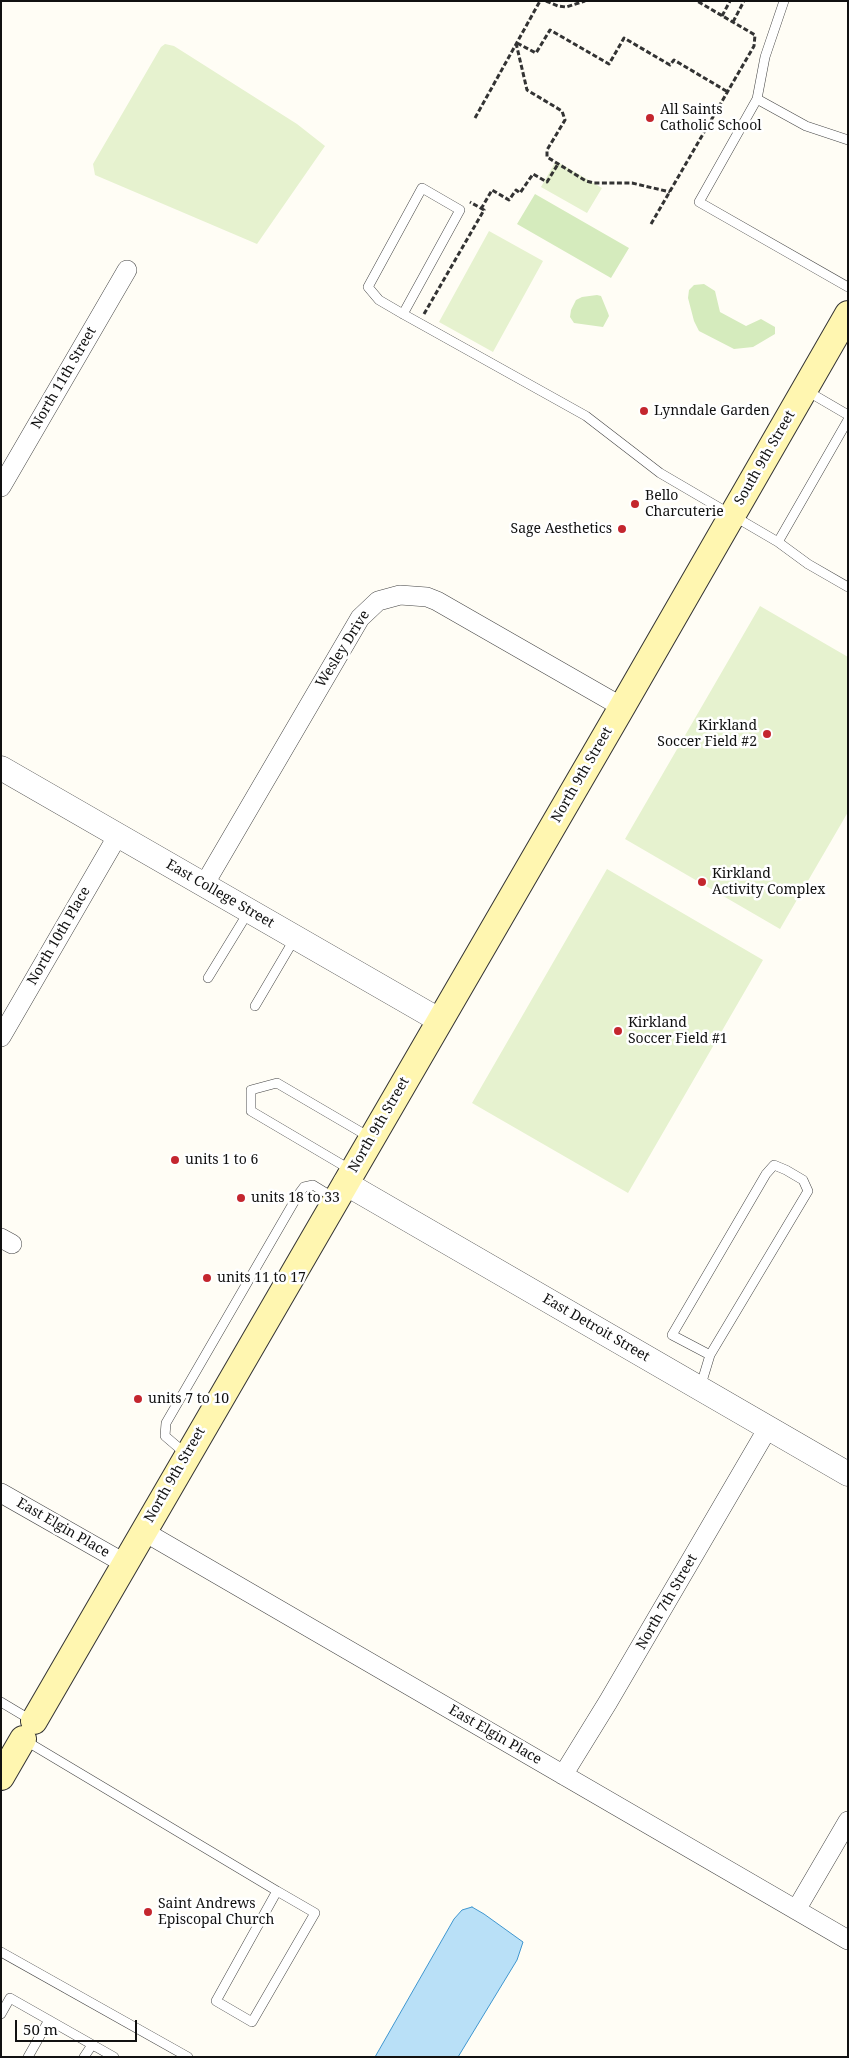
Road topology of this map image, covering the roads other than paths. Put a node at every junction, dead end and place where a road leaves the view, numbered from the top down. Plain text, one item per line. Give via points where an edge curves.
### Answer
1 (784, 1) edge
2 (757, 99) junction
3 (848, 140) edge
4 (127, 270) dead end
5 (848, 288) edge
6 (403, 314) junction
7 (848, 314) edge
8 (804, 390) junction
9 (848, 415) edge
10 (848, 420) edge
11 (1, 487) edge
12 (731, 515) junction
13 (778, 542) junction
14 (848, 588) edge
15 (622, 707) junction
16 (1, 768) edge
17 (118, 835) junction
18 (204, 885) junction
19 (249, 910) junction
20 (296, 938) junction
21 (208, 978) dead end
22 (255, 1006) dead end
23 (440, 1020) junction
24 (1, 1037) edge
25 (371, 1138) junction
26 (344, 1184) junction
27 (710, 1356) junction
28 (700, 1388) junction
29 (768, 1428) junction
30 (187, 1454) junction
31 (848, 1474) edge
32 (1, 1493) edge
33 (143, 1531) junction
34 (124, 1563) junction
35 (1, 1702) edge
36 (28, 1730) junction
37 (563, 1774) junction
38 (1, 1777) edge
39 (848, 1821) edge
40 (277, 1891) junction
41 (796, 1910) junction
42 (848, 1940) edge
43 (1, 1952) edge
44 (1, 2014) edge
45 (49, 2020) junction
46 (92, 2045) junction
47 (28, 2057) edge
48 (84, 2057) edge
49 (114, 2057) edge
50 (188, 2057) edge

1 - 2 lane via 765,57
2 - 3 lane via 806,126
2 - 5 lane via 698,202
4 - 11 street, North 11th Street
6 - 6 lane via 379,300 368,287 422,188 460,210
6 - 12 lane via 586,416 660,474
7 - 8 main road, South 9th Street
8 - 9 lane
8 - 12 main road, South 9th Street
10 - 13 lane
12 - 13 lane
12 - 15 main road, South 9th Street
13 - 14 lane
15 - 18 street, Wesley Drive via 437,601 400,595 378,601 360,618
15 - 23 main road, North 9th Street
16 - 17 street, East College Street
17 - 18 street, East College Street
17 - 24 street, North 10th Place
18 - 19 street, East College Street
19 - 20 street, East College Street
19 - 21 lane
20 - 22 lane
20 - 23 street, East College Street
23 - 25 main road, North 9th Street
25 - 26 main road, North 9th Street
25 - 26 lane via 277,1082 251,1090 251,1111
26 - 28 street, East Detroit Street
26 - 30 main road, North 9th Street
26 - 30 lane via 304,1187 298,1195 166,1424 166,1436
27 - 27 lane via 808,1191 803,1180 774,1165 672,1335
27 - 28 lane
28 - 29 street, East Detroit Street
29 - 31 street, East Detroit Street
29 - 37 street, North 7th Street
30 - 33 main road, North 9th Street
32 - 34 street, East Elgin Place
33 - 34 main road, North 9th Street
33 - 37 street, East Elgin Place
34 - 36 main road, North 9th Street
35 - 36 lane
36 - 38 main road, North 9th Street
36 - 40 lane
37 - 41 street, East Elgin Place
39 - 41 street
40 - 40 lane via 216,2001 252,2022 315,1913
41 - 42 street, East Elgin Place
43 - 50 lane
44 - 45 lane via 10,1998
45 - 46 lane
45 - 47 lane
46 - 48 lane
46 - 49 lane

